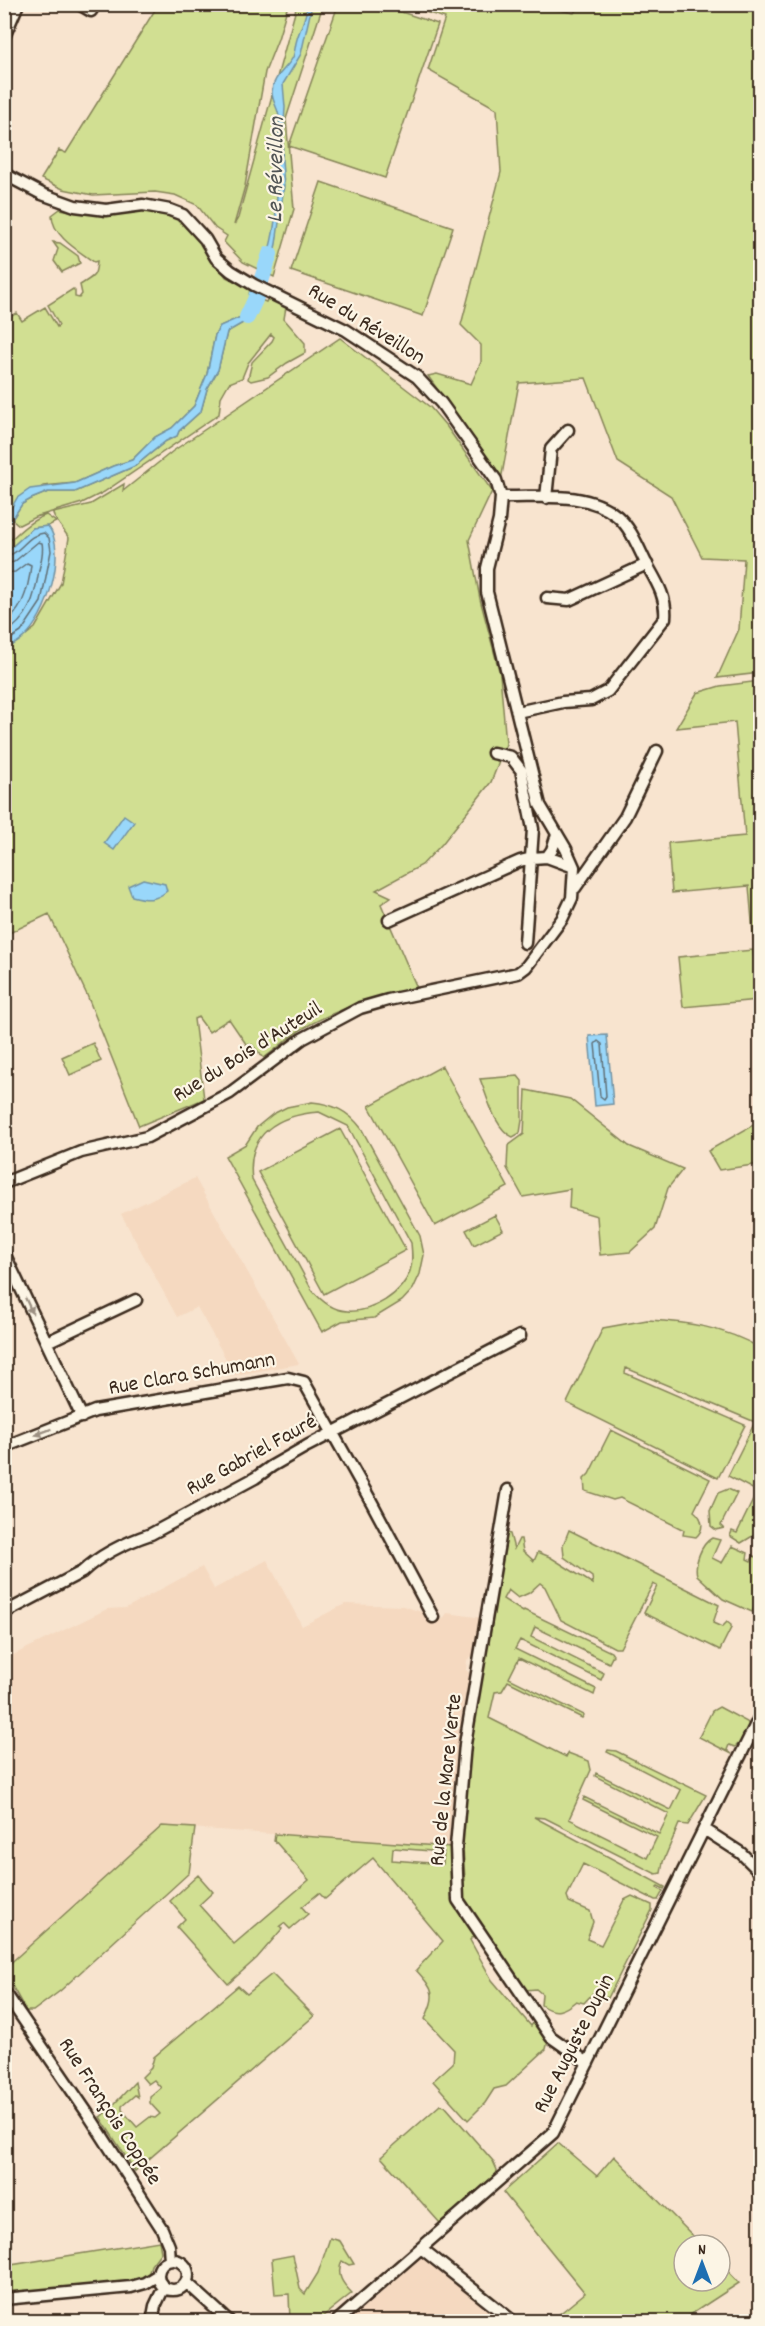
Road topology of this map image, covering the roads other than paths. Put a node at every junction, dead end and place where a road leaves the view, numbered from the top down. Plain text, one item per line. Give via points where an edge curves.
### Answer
1 (18, 4) edge
2 (79, 4) edge
3 (94, 4) edge
4 (4, 36) edge
5 (4, 174) edge
6 (568, 430) dead end
7 (501, 497) junction
8 (546, 498) junction
9 (647, 564) junction
10 (547, 598) dead end
11 (517, 712) junction
12 (657, 751) dead end
13 (493, 753) dead end
14 (557, 834) junction
15 (547, 857) junction
16 (532, 858) junction
17 (574, 867) junction
18 (574, 888) junction
19 (389, 920) dead end
20 (525, 943) dead end
21 (4, 1183) edge
22 (4, 1253) edge
23 (136, 1300) dead end
24 (520, 1336) dead end
25 (47, 1342) junction
26 (82, 1417) junction
27 (333, 1433) junction
28 (4, 1447) edge
29 (508, 1490) dead end
30 (4, 1613) edge
31 (434, 1617) dead end
32 (760, 1716) edge
33 (704, 1829) junction
34 (760, 1872) edge
35 (4, 1991) edge
36 (588, 2063) junction
37 (421, 2248) junction
38 (171, 2260) junction
39 (158, 2275) junction
40 (186, 2282) junction
41 (164, 2287) junction
42 (4, 2299) edge
43 (152, 2322) edge
44 (230, 2322) edge
45 (336, 2322) edge
46 (514, 2322) edge

1 - 4 street
2 - 3 street via 91,11
5 - 7 street, Rue du Réveillon via 75,206 106,210 143,205 183,215 231,271 346,330 417,377 485,463
6 - 8 street via 552,449
7 - 8 street
7 - 11 street via 487,568 487,592
8 - 9 street via 580,498 599,504 631,532
9 - 10 street via 569,600
9 - 11 street via 664,599 665,618 608,691 591,700
11 - 14 street via 540,805
12 - 18 street via 625,817
13 - 16 street via 511,757 521,770 533,829
14 - 15 street
14 - 17 street
15 - 16 street
15 - 17 street
16 - 19 street
16 - 20 street
17 - 18 street
18 - 21 street, Rue du Bois d'Auteuil via 562,919 518,973 360,1008 302,1039 230,1093 147,1137 81,1152
22 -> 25 street
23 - 25 street
24 - 27 street, Rue Gabriel Fauré
25 - 26 street
26 - 27 street, Rue Clara Schumann via 288,1378 304,1382
26 -> 28 street, Rue Clara Schumann
27 - 30 street, Rue Gabriel Fauré
27 - 31 street, Rue Clara Schumann
29 - 36 street, Rue de la Mare Verte via 465,1744 456,1847 458,1900 551,2037
32 - 33 street, Rue Auguste Dupin
33 - 34 street via 741,1853
33 - 36 street, Rue Auguste Dupin
35 - 38 street, Rue François Coppée via 151,2212 166,2238
36 - 37 street, Rue Auguste Dupin via 552,2133
37 - 45 street, Rue Auguste Dupin
37 - 46 street
38 - 39 street via 163,2264
38 - 40 street via 186,2269
39 - 41 street
39 - 42 street via 131,2288
40 - 41 street via 178,2289
40 - 44 street
41 - 43 street

